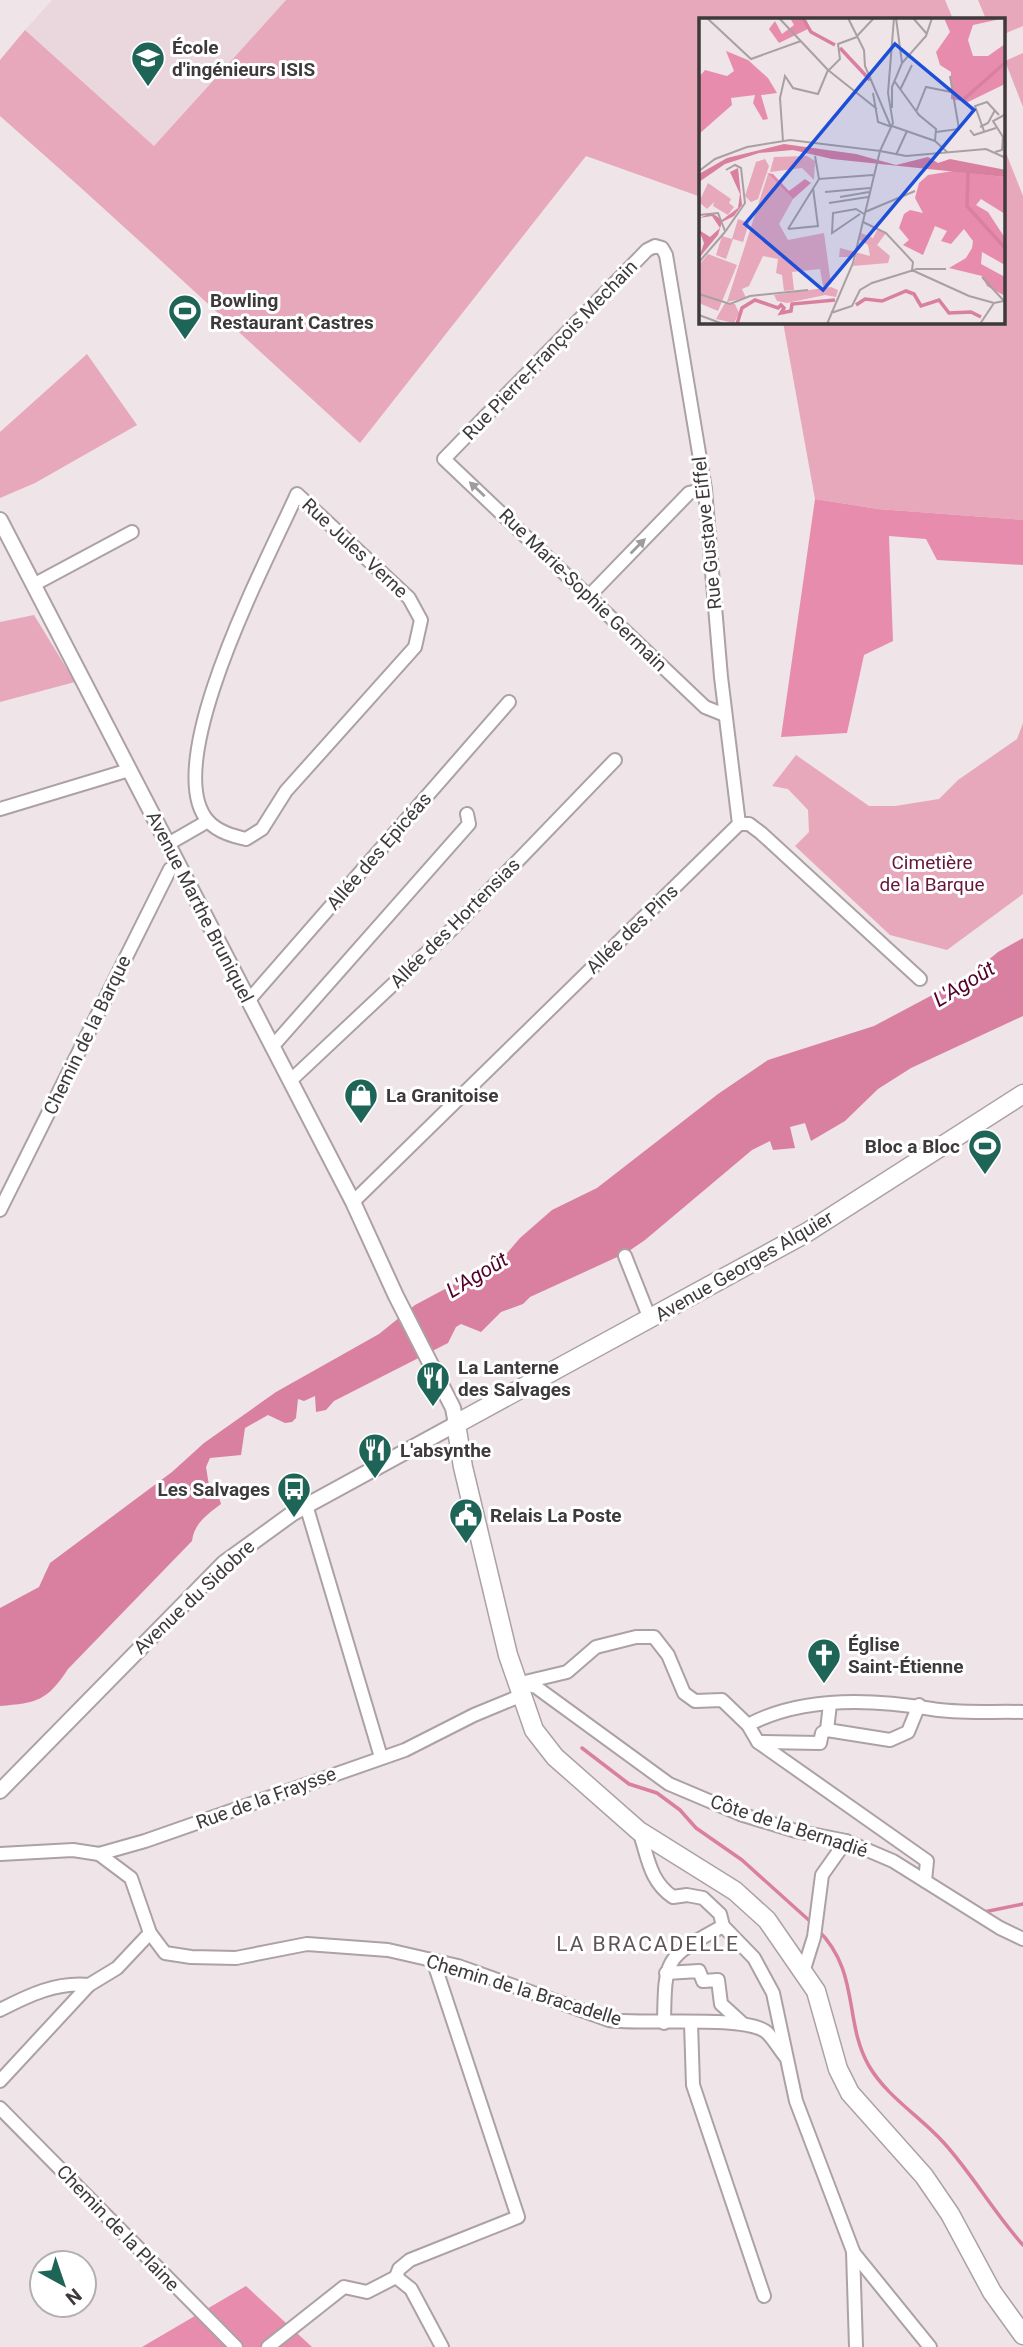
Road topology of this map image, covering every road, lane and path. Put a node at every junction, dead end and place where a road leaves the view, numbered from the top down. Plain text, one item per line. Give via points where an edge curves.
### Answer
1 (659, 246) joint
2 (444, 459) joint
3 (705, 489) junction
4 (0, 520) edge
5 (132, 532) dead end
6 (35, 584) junction
7 (590, 595) junction
8 (509, 702) dead end
9 (725, 715) junction
10 (615, 760) dead end
11 (129, 770) junction
12 (0, 809) edge
13 (467, 814) dead end
14 (208, 821) junction
15 (739, 824) junction
16 (168, 844) junction
17 (178, 866) junction
18 (920, 979) dead end
19 (248, 1001) junction
20 (272, 1047) junction
21 (289, 1082) junction
22 (1023, 1094) edge
23 (353, 1202) junction
24 (0, 1210) edge
25 (625, 1256) dead end
26 (650, 1319) junction
27 (456, 1424) junction
28 (306, 1505) junction
29 (524, 1687) junction
30 (830, 1704) junction
31 (919, 1705) junction
32 (1023, 1712) edge
33 (748, 1725) junction
34 (827, 1730) junction
35 (758, 1742) junction
36 (382, 1757) junction
37 (0, 1791) edge
38 (639, 1830) junction
39 (846, 1841) junction
40 (0, 1854) edge
41 (99, 1854) junction
42 (925, 1881) junction
43 (723, 1926) junction
44 (150, 1933) junction
45 (1023, 1939) edge
46 (433, 1960) junction
47 (804, 1969) junction
48 (666, 1973) junction
49 (89, 1985) junction
50 (0, 2010) edge
51 (664, 2023) junction
52 (691, 2023) junction
53 (743, 2024) junction
54 (785, 2056) junction
55 (0, 2081) edge
56 (0, 2108) edge
57 (853, 2251) junction
58 (396, 2277) junction
59 (764, 2297) dead end
60 (1023, 2335) edge
61 (236, 2347) edge
62 (268, 2347) edge
63 (442, 2347) edge
64 (856, 2347) edge
65 (930, 2347) edge

1 - 2 street, Rue Pierre-François Mechain via 647,250
1 - 3 street, Rue Gustave Eiffel via 667,263
7 -> 2 street, Rue Marie-Sophie Germain
7 -> 3 street via 690,493
3 - 9 street, Rue Gustave Eiffel
4 - 6 street, Avenue Marthe Bruniquel
5 - 6 street
6 - 11 street, Avenue Marthe Bruniquel
7 - 9 street, Rue Marie-Sophie Germain via 705,707
8 - 19 street, Allée des Epicéas
9 - 15 street, Rue Gustave Eiffel
10 - 21 street, Allée des Hortensias via 451,930
11 - 12 street
11 - 16 street, Avenue Marthe Bruniquel
13 - 20 street via 469,824
14 - 14 street, Rue Jules Verne via 198,800 196,758 201,722 232,638 297,494 409,598 421,620 415,647 286,791 262,829 246,839 228,835
14 - 16 street
15 - 18 street via 749,824 761,833
15 - 23 street, Allée des Pins
16 - 17 street, Avenue Marthe Bruniquel
17 - 19 street, Avenue Marthe Bruniquel
17 - 24 street, Chemin de la Barque via 170,869
19 - 20 street, Avenue Marthe Bruniquel
20 - 21 street, Avenue Marthe Bruniquel
21 - 23 street, Avenue Marthe Bruniquel
22 - 26 main road, Avenue Georges Alquier via 806,1233
23 - 27 street, Avenue Marthe Bruniquel via 453,1408
25 - 26 street
26 - 27 main road, Avenue Georges Alquier
27 - 28 street, Avenue du Sidobre
27 - 29 main road via 463,1467
28 - 36 street
28 - 37 street, Avenue du Sidobre via 224,1563
29 - 33 street, Rue de la Fraysse via 567,1672 596,1647 654,1637 668,1655 684,1693 695,1701 722,1700
29 - 36 street, Rue de la Fraysse via 405,1750
29 - 38 main road via 534,1730 555,1757
29 - 39 street, Côte de la Bernadié via 536,1687 668,1784 796,1832
30 - 31 street
30 - 33 street via 773,1712
30 - 34 street
31 - 32 street
31 - 34 street via 908,1732 890,1740
33 - 35 street, Côte de la Bernadié
34 - 35 street via 820,1743
35 - 42 street, Côte de la Bernadié via 926,1861
36 - 41 street, Rue de la Fraysse
38 - 43 street via 649,1870 663,1890 673,1897 703,1898 720,1914
38 - 47 main road via 735,1891 767,1920
39 - 42 street, Côte de la Bernadié
39 - 47 street via 822,1875 814,1937
40 - 41 street, Rue de la Fraysse via 73,1850
41 - 44 street, Chemin de la Bracadelle via 131,1878
42 - 45 street
43 - 48 street via 678,1951
43 - 54 street via 754,1958 773,1993
44 - 46 street, Chemin de la Bracadelle via 165,1953 191,1958 236,1958 307,1944 388,1950
44 - 49 street via 117,1968
46 - 51 street, Chemin de la Bracadelle via 609,2020
46 - 58 street via 518,2217 410,2260
47 - 60 main road via 816,1991 838,2069 850,2093 924,2176 992,2292
48 - 51 street
48 - 53 street via 699,1971 704,1981 718,1980 722,2004
49 - 50 street via 35,1992
49 - 55 street
51 - 52 street, Chemin de la Bracadelle
52 - 53 street, Chemin de la Bracadelle
52 - 59 street via 693,2085
53 - 54 street, Chemin de la Bracadelle via 765,2031
54 - 57 street via 796,2101
56 - 61 street, Chemin de la Plaine
57 - 64 street
57 - 65 street
58 - 62 street via 367,2292 344,2287
58 - 63 street via 411,2289

